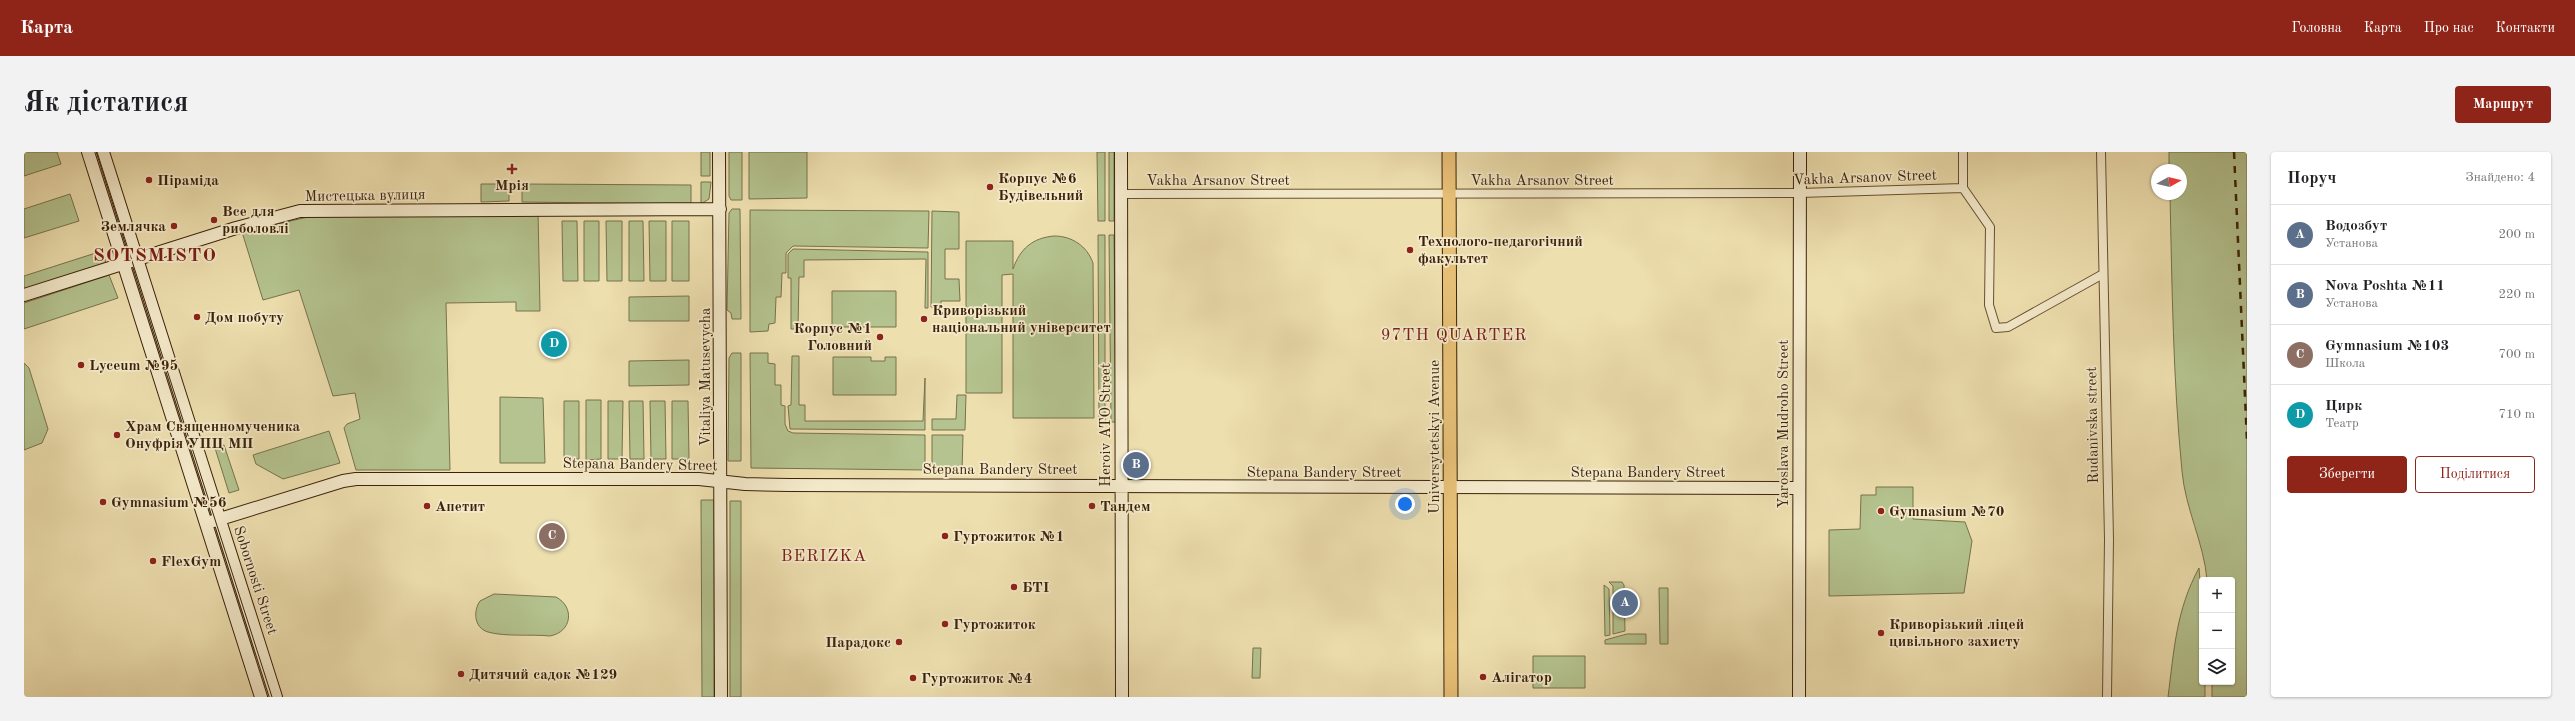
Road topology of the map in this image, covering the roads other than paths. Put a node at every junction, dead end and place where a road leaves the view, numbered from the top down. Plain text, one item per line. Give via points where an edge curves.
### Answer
1 (88, 152) edge
2 (103, 152) edge
3 (719, 152) edge
4 (1121, 152) edge
5 (1449, 152) edge
6 (1800, 152) edge
7 (1963, 152) edge
8 (2101, 152) edge
9 (1963, 188) junction
10 (1800, 193) junction
11 (1121, 194) junction
12 (1449, 194) junction
13 (720, 209) junction
14 (137, 259) junction
15 (124, 263) junction
16 (2103, 274) junction
17 (24, 295) edge
18 (721, 482) junction
19 (1122, 486) junction
20 (1450, 488) junction
21 (1799, 488) junction
22 (220, 519) junction
23 (207, 523) junction
24 (261, 697) edge
25 (276, 697) edge
26 (721, 697) edge
27 (1122, 697) edge
28 (1451, 697) edge
29 (1799, 697) edge
30 (2106, 697) edge

1 - 15 street, Sobornosti Street
2 - 14 street, Sobornosti Street
3 - 13 street, Vitaliya Matusevycha
4 - 11 street, Heroiv ATO Street
5 - 12 main road, Universytetskyi Avenue
6 - 10 street, Yaroslava Mudroho Street
7 - 9 street
8 - 16 street, Rudanivska street
9 - 10 street, Vakha Arsanov Street
9 - 16 street via 1990,227 1989,305 1996,328 2008,328
10 - 12 street, Vakha Arsanov Street
10 - 21 street, Yaroslava Mudroho Street
11 - 12 street, Vakha Arsanov Street
11 - 19 street, Heroiv ATO Street
12 - 20 main road, Universytetskyi Avenue
13 - 14 street, Мистецька вулиця via 300,211 266,218
13 - 18 street, Vitaliya Matusevycha
14 - 15 street, Мистецька вулиця
14 - 22 street, Sobornosti Street
15 - 17 street, Мистецька вулиця
15 - 23 street, Sobornosti Street
16 - 30 street, Rudanivska street via 2109,539
18 - 19 street, Stepana Bandery Street via 788,485
18 - 22 street, Stepana Bandery Street via 699,479 356,479
18 - 26 street, Vitaliya Matusevycha
19 - 20 street, Stepana Bandery Street
19 - 27 street, Heroiv ATO Street
20 - 21 street, Stepana Bandery Street
20 - 28 main road, Universytetskyi Avenue
21 - 29 street, Yaroslava Mudroho Street
22 - 23 street, Stepana Bandery Street
22 - 25 street, Sobornosti Street
23 - 24 street, Sobornosti Street

